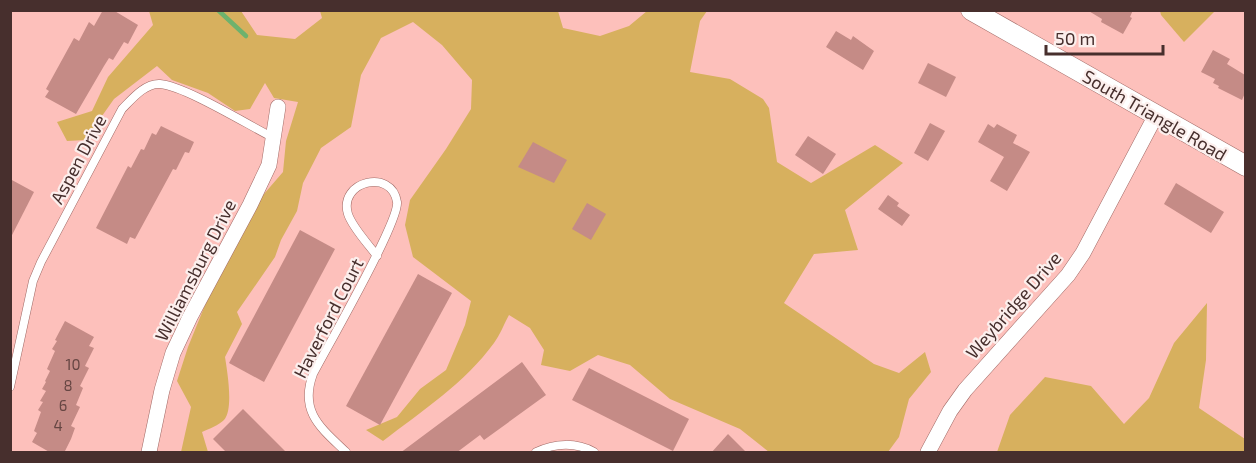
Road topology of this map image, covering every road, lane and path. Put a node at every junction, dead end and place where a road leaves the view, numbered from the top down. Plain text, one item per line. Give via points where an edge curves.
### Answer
1 (971, 10) edge
2 (278, 107) dead end
3 (1156, 115) junction
4 (274, 138) junction
5 (1245, 166) edge
6 (377, 256) junction
7 (10, 387) edge
8 (149, 453) edge
9 (346, 453) edge
10 (536, 453) edge
11 (594, 453) edge
12 (928, 453) edge

1 - 3 street, South Triangle Road
2 - 4 street, Williamsburg Drive
3 - 5 street, South Triangle Road
3 - 12 street, Weybridge Drive via 1083,253 965,390
4 - 7 lane, Aspen Drive via 185,92 159,84 140,91 122,109 41,262 33,281
4 - 8 street, Williamsburg Drive via 269,165 255,195 173,353
6 - 6 lane, Haverford Court via 398,203 392,190 373,182 359,185 347,205 350,220
6 - 9 lane, Haverford Court via 309,386 308,404 313,416
10 - 11 lane via 552,446 572,445

